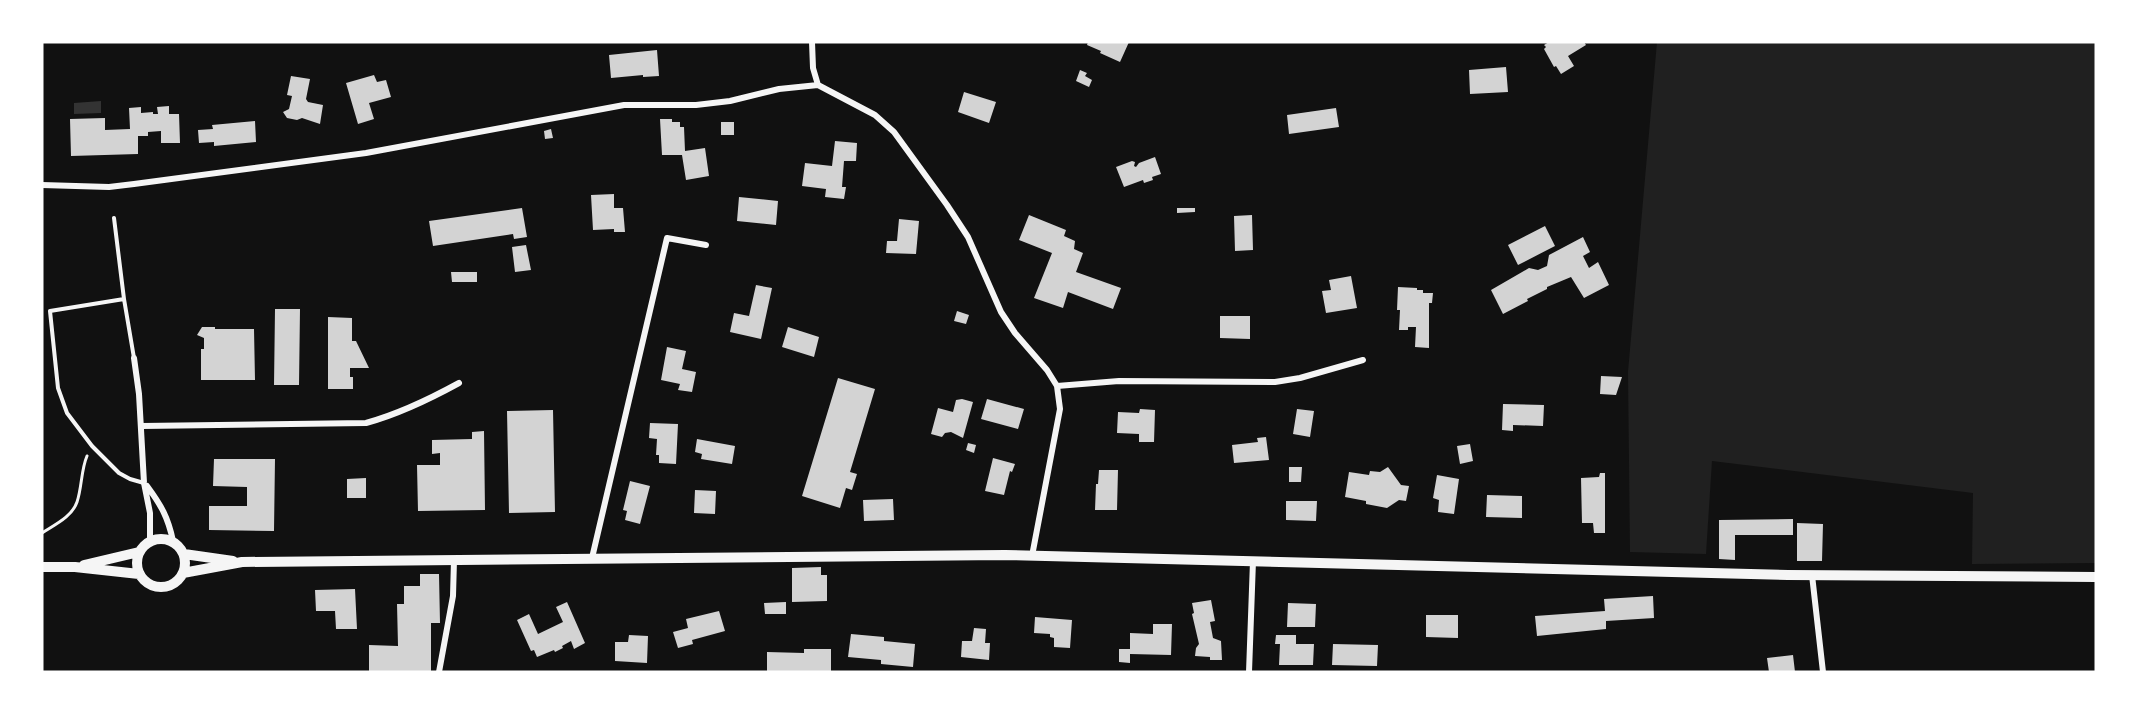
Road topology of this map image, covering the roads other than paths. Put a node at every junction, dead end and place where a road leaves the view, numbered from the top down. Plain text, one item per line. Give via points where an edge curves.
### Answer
1 (812, 42) edge
2 (818, 85) junction
3 (42, 186) edge
4 (114, 218) dead end
5 (706, 245) dead end
6 (124, 299) junction
7 (134, 358) joint
8 (1363, 360) dead end
9 (459, 383) dead end
10 (1057, 386) junction
11 (142, 426) junction
12 (144, 483) junction
13 (150, 541) junction
14 (172, 541) junction
15 (139, 552) junction
16 (183, 554) junction
17 (1032, 556) junction
18 (592, 558) junction
19 (454, 560) junction
20 (1253, 561) junction
21 (242, 562) junction
22 (42, 567) edge
23 (75, 567) junction
24 (183, 573) junction
25 (139, 574) junction
26 (1812, 575) junction
27 (2096, 577) edge
28 (439, 672) edge
29 (1249, 672) edge
30 (1823, 672) edge

1 - 2 street
2 - 3 street via 696,105 624,105 366,153 145,183
2 - 10 street via 875,115 894,132 968,237 1001,312
4 - 6 lane
5 - 18 street via 667,238
6 - 7 lane
6 - 12 lane via 50,311 58,388 67,413 92,446 120,473
7 - 11 street
8 - 10 street via 1275,382 1119,381
9 - 11 street via 425,403 366,423
10 - 17 street via 1060,409
11 - 12 street
12 - 13 street
12 - 14 street via 163,507
13 - 14 main road
13 - 15 main road
14 - 16 main road
15 - 23 main road
15 - 25 main road
16 - 21 main road
16 - 24 main road
17 - 18 main road
17 - 20 main road
18 - 19 main road
19 - 21 main road
19 - 28 street via 453,596
20 - 26 main road
20 - 29 street
21 - 24 main road
22 - 23 main road
23 - 25 main road
24 - 25 main road via 165,587 150,585
26 - 27 main road
26 - 30 street

